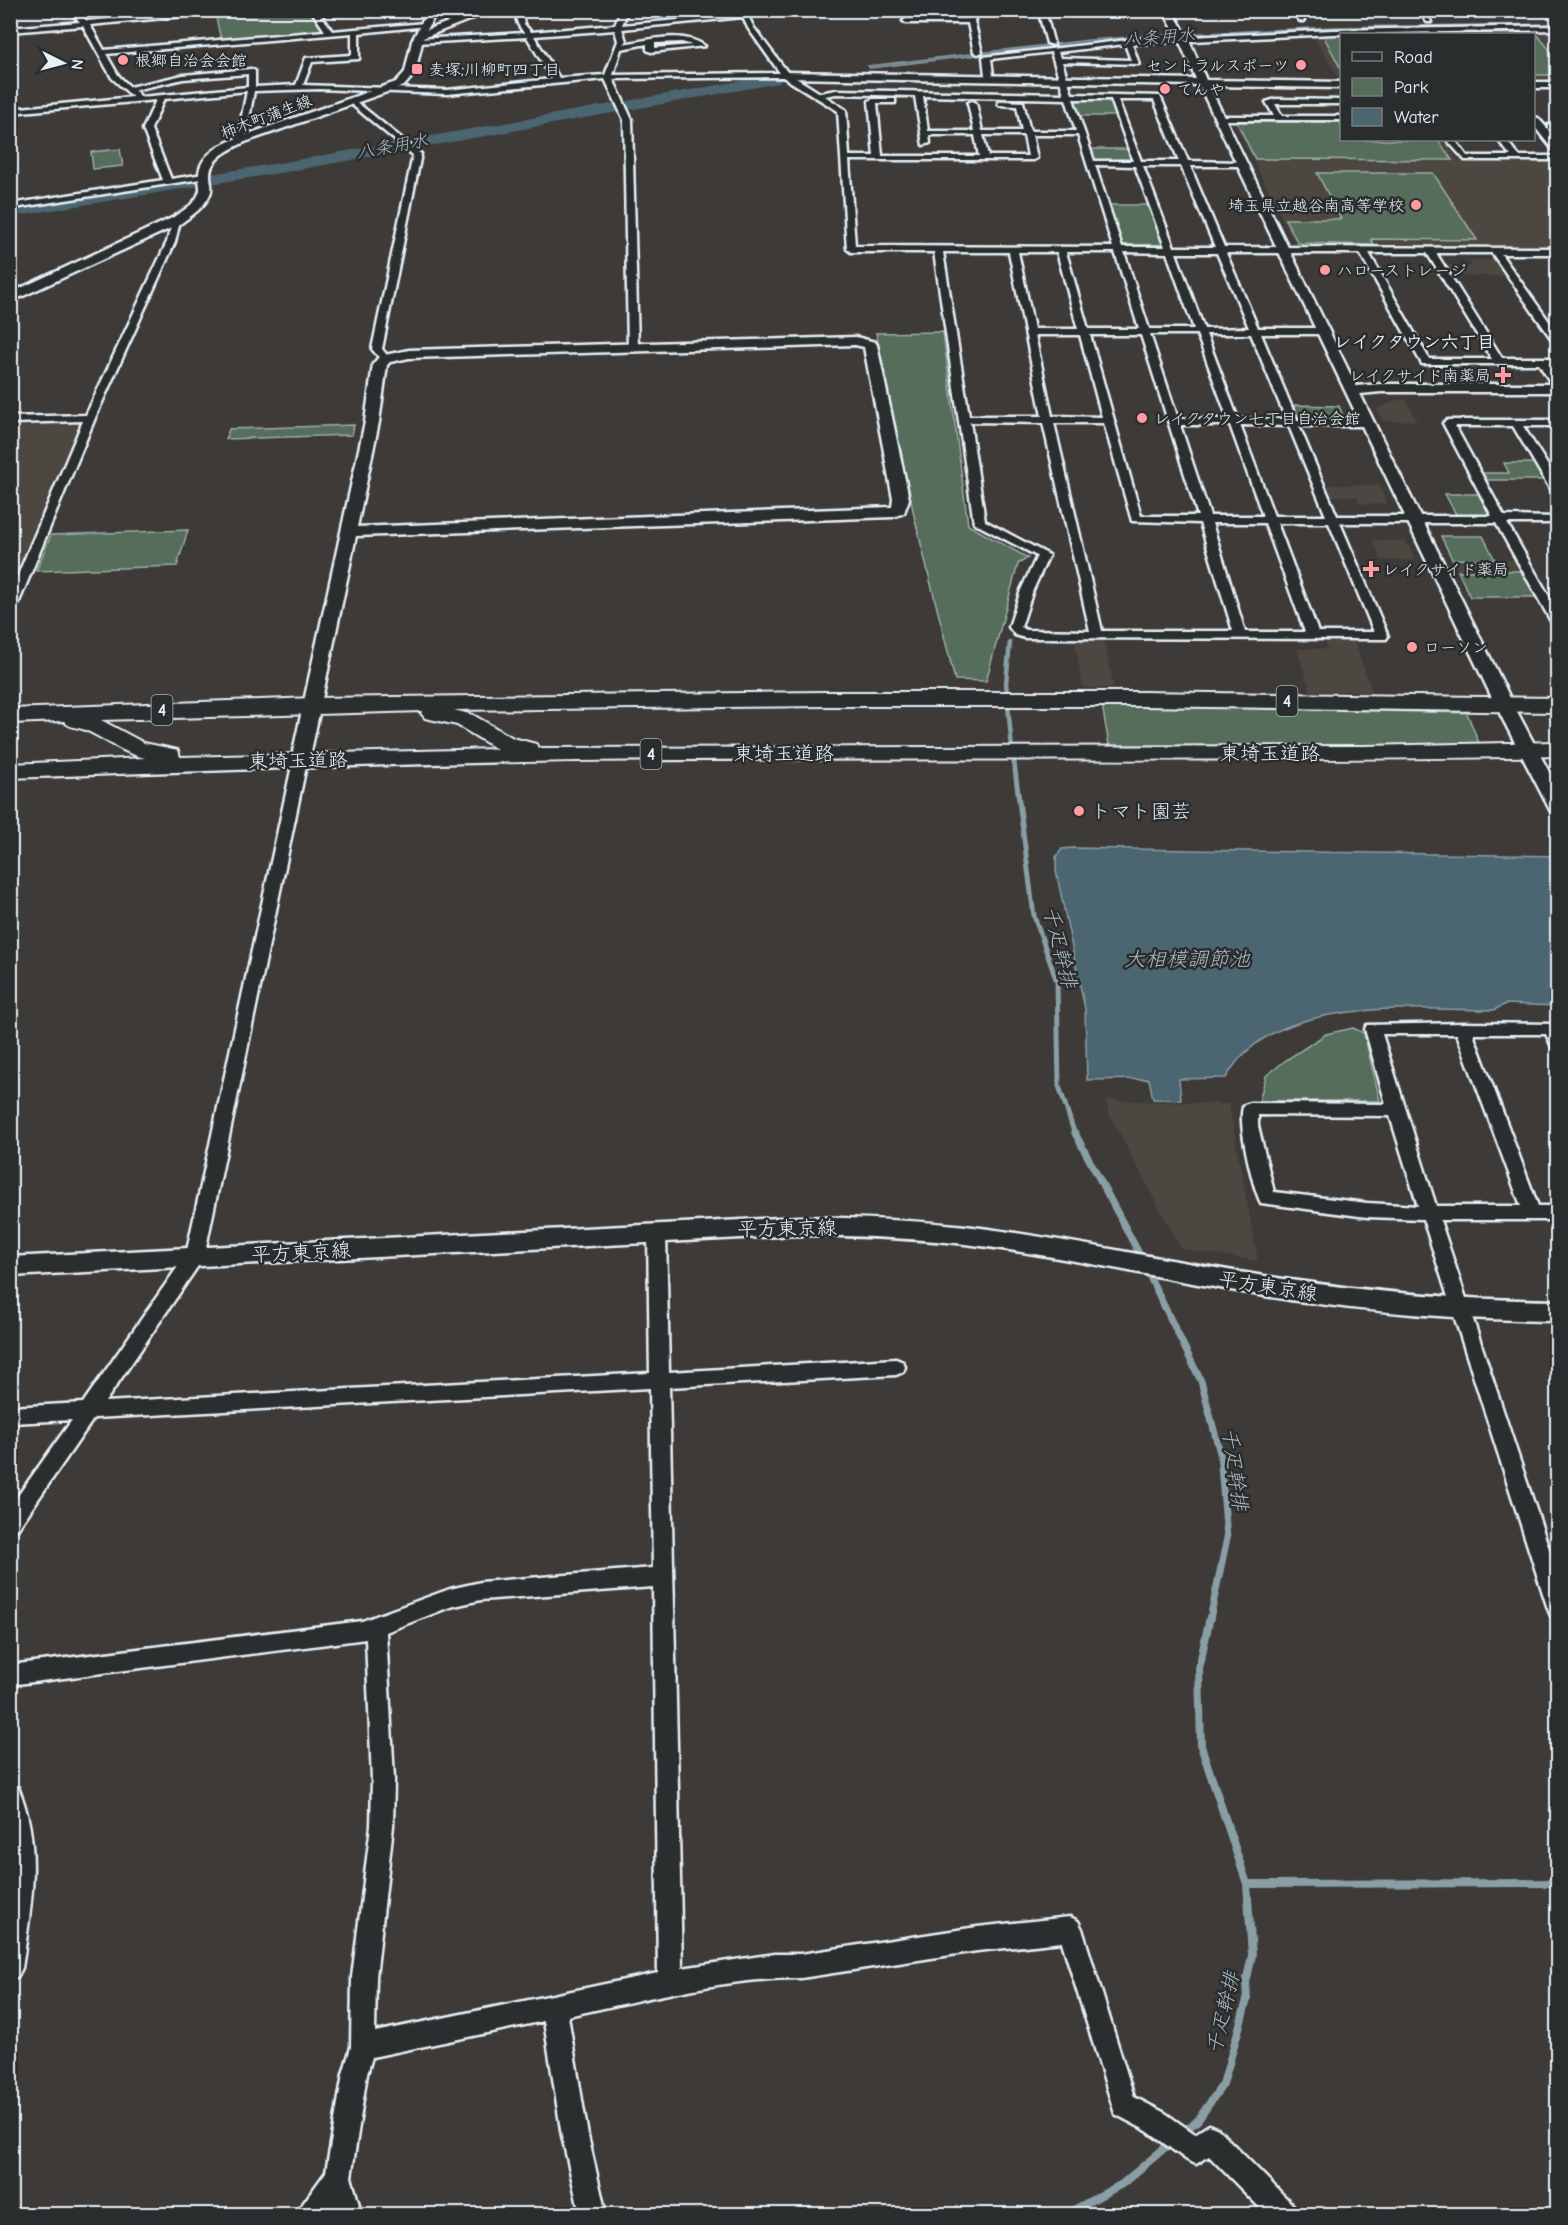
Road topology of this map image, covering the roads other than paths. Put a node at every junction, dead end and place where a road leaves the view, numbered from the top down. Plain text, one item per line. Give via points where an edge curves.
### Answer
1 (212, 10) edge
2 (314, 10) edge
3 (433, 10) edge
4 (490, 10) edge
5 (517, 10) edge
6 (625, 10) edge
7 (937, 10) edge
8 (975, 10) edge
9 (1041, 10) edge
10 (1167, 10) edge
11 (1295, 10) edge
12 (1421, 10) edge
13 (1551, 10) edge
14 (74, 11) edge
15 (744, 13) edge
16 (1557, 17) edge
17 (1302, 20) dead end
18 (906, 21) dead end
19 (933, 21) junction
20 (971, 21) junction
21 (1429, 21) dead end
22 (661, 22) junction
23 (86, 23) junction
24 (425, 25) junction
25 (618, 27) junction
26 (1557, 28) edge
27 (10, 30) edge
28 (355, 31) junction
29 (330, 33) junction
30 (530, 34) junction
31 (658, 34) junction
32 (1181, 36) junction
33 (621, 37) junction
34 (419, 38) junction
35 (666, 42) junction
36 (1128, 42) junction
37 (651, 43) junction
38 (1053, 46) junction
39 (618, 47) junction
40 (100, 52) junction
41 (978, 52) dead end
42 (1058, 60) junction
43 (785, 75) junction
44 (989, 75) junction
45 (608, 77) junction
46 (885, 77) junction
47 (1063, 78) junction
48 (557, 81) junction
49 (1202, 81) junction
50 (1340, 83) edge
51 (1535, 86) edge
52 (299, 87) junction
53 (1557, 87) edge
54 (130, 88) junction
55 (391, 88) junction
56 (249, 89) junction
57 (887, 93) junction
58 (816, 96) junction
59 (1069, 97) junction
60 (161, 98) junction
61 (919, 98) junction
62 (1114, 98) junction
63 (140, 100) junction
64 (354, 102) junction
65 (1340, 102) edge
66 (972, 103) junction
67 (1535, 109) edge
68 (10, 111) edge
69 (1218, 118) junction
70 (1279, 118) junction
71 (1340, 118) edge
72 (1535, 122) edge
73 (1555, 129) edge
74 (924, 133) junction
75 (977, 133) junction
76 (1026, 133) junction
77 (1081, 133) junction
78 (242, 140) junction
79 (1452, 141) edge
80 (1503, 141) edge
81 (1557, 149) edge
82 (845, 158) junction
83 (879, 158) junction
84 (929, 158) junction
85 (984, 158) junction
86 (1516, 158) junction
87 (1557, 158) edge
88 (1090, 163) junction
89 (1138, 163) junction
90 (1184, 164) junction
91 (1241, 164) junction
92 (205, 179) junction
93 (168, 182) junction
94 (17, 206) dead end
95 (176, 221) junction
96 (938, 249) junction
97 (1013, 249) junction
98 (1061, 249) junction
99 (1220, 249) junction
100 (1283, 249) junction
101 (1118, 250) junction
102 (1170, 250) junction
103 (1363, 250) junction
104 (1429, 250) junction
105 (1494, 250) junction
106 (1557, 251) edge
107 (10, 298) edge
108 (1322, 331) junction
109 (1031, 332) junction
110 (1084, 332) junction
111 (1144, 332) junction
112 (1199, 332) junction
113 (1255, 332) junction
114 (1557, 342) edge
115 (633, 348) junction
116 (384, 359) junction
117 (1499, 361) junction
118 (1557, 361) edge
119 (1542, 362) junction
120 (1557, 387) edge
121 (1352, 391) junction
122 (1557, 394) edge
123 (90, 418) junction
124 (963, 419) junction
125 (10, 420) edge
126 (1048, 420) junction
127 (1108, 420) junction
128 (1173, 422) junction
129 (1234, 422) junction
130 (1292, 423) junction
131 (1368, 423) junction
132 (1516, 423) junction
133 (1557, 423) edge
134 (1557, 492) edge
135 (1205, 519) junction
136 (1271, 519) junction
137 (1334, 519) junction
138 (1414, 519) junction
139 (1500, 520) junction
140 (1557, 520) edge
141 (349, 532) junction
142 (10, 609) edge
143 (1557, 623) edge
144 (1097, 634) junction
145 (1240, 636) junction
146 (1313, 636) junction
147 (1504, 704) junction
148 (313, 705) junction
149 (1557, 705) edge
150 (21, 716) edge
151 (1527, 749) junction
152 (1557, 749) edge
153 (578, 754) junction
154 (300, 761) junction
155 (10, 771) edge
156 (1557, 808) edge
157 (1463, 1028) junction
158 (1557, 1043) edge
159 (1396, 1110) junction
160 (1430, 1213) junction
161 (1532, 1213) junction
162 (1557, 1213) edge
163 (657, 1233) junction
164 (195, 1257) junction
165 (10, 1267) edge
166 (1459, 1307) junction
167 (1557, 1311) edge
168 (896, 1367) dead end
169 (657, 1379) junction
170 (89, 1410) junction
171 (10, 1415) edge
172 (10, 1524) edge
173 (661, 1576) junction
174 (1557, 1609) edge
175 (374, 1626) junction
176 (10, 1675) edge
177 (10, 1795) edge
178 (10, 1968) edge
179 (669, 1982) junction
180 (554, 2007) junction
181 (363, 2047) junction
182 (338, 2177) junction
183 (311, 2214) edge
184 (346, 2214) edge
185 (593, 2214) edge
186 (1284, 2214) edge

1 - 23 street via 213,13
2 - 29 street
3 - 24 street, 柿木町蒲生線
4 - 34 street
5 - 30 street via 521,24
6 - 25 street
7 - 19 street
8 - 20 street
9 - 38 street
10 - 32 street
11 - 17 street
12 - 21 street
13 - 16 street
14 - 23 street
15 - 22 street
15 - 43 street
18 - 19 street
19 - 20 street
20 - 41 street
22 - 25 street
22 - 31 street via 671,32
23 - 27 street
23 - 40 street
24 - 28 street
24 - 34 street, 柿木町蒲生線
25 - 30 street
25 - 33 street
26 - 32 street
28 - 29 street
28 - 52 street via 356,57 309,60
29 - 40 street
30 - 34 street
30 - 48 street
31 - 33 street
31 - 35 street
32 - 36 street
32 - 49 street
33 - 39 street
34 - 55 street, 柿木町蒲生線 via 410,73
35 - 37 street
35 - 37 street via 689,39 701,46 651,50
36 - 38 street
36 - 42 street via 1137,62
37 - 39 street
38 - 42 street
38 - 44 street via 987,57
39 - 45 street
40 - 54 street via 115,76
42 - 47 street
43 - 44 street
43 - 45 street
43 - 46 street
43 - 58 street
44 - 47 street
45 - 48 street
45 - 115 street via 628,120
46 - 47 street
46 - 57 street
47 - 49 street
47 - 59 street
48 - 55 street via 462,91
49 - 50 street
49 - 69 street
51 - 53 street
52 - 55 street
52 - 56 street
54 - 56 street via 246,70 251,71
54 - 63 street
55 - 64 street, 柿木町蒲生線
56 - 60 street
56 - 78 street
57 - 58 street via 836,92
57 - 61 street
58 - 82 street via 843,110
59 - 61 street
59 - 62 street
59 - 77 street
60 - 63 street
60 - 93 street via 147,129
61 - 66 street
61 - 74 street
61 - 83 street via 873,101
62 - 89 street
62 - 90 street via 1156,99
63 - 68 street
64 - 78 street, 柿木町蒲生線
64 - 116 street via 417,154 378,349
65 - 70 street via 1270,102
66 - 75 street
66 - 76 street via 1020,104
67 - 73 street
69 - 70 street
69 - 91 street
70 - 71 street
72 - 81 street
74 - 75 street
74 - 84 street
75 - 76 street
75 - 85 street
76 - 77 street
76 - 85 street via 1033,158
77 - 88 street
78 - 92 street, 柿木町蒲生線 via 210,160
79 - 86 street via 1465,158
80 - 86 street
82 - 83 street
82 - 96 street via 851,249
83 - 84 street
84 - 85 street
86 - 87 street
88 - 89 street
88 - 101 street
89 - 90 street
89 - 102 street
90 - 91 street
90 - 99 street
91 - 100 street
92 - 93 street
92 - 95 street, 柿木町蒲生線 via 206,192 198,205
93 - 94 street
95 - 107 street, 柿木町蒲生線
95 - 123 street via 171,242
96 - 97 street
96 - 124 street
97 - 98 street
97 - 109 street
98 - 101 street
98 - 110 street
99 - 100 street
99 - 102 street
99 - 113 street
100 - 103 street
100 - 108 street
101 - 102 street
101 - 111 street
102 - 112 street
103 - 104 street
103 - 117 street via 1426,362
104 - 105 street
104 - 117 street
105 - 106 street
105 - 114 street
108 - 113 street
108 - 121 street
109 - 110 street
109 - 126 street
110 - 111 street
110 - 127 street
111 - 112 street
111 - 128 street
112 - 113 street
112 - 129 street
113 - 130 street
115 - 116 street via 409,354
115 - 141 street via 856,341 870,345 901,499 899,510 876,514
116 - 141 street
117 - 119 street
118 - 119 street
119 - 120 street
120 - 121 street
121 - 122 street
121 - 131 street
123 - 125 street
123 - 142 street
124 - 126 street
124 - 144 street via 980,523 1043,555 1031,576 1015,627 1018,632
126 - 127 street
126 - 144 street
127 - 135 street via 1136,519
128 - 129 street
128 - 135 street
129 - 130 street
129 - 136 street
130 - 131 street
130 - 137 street
131 - 138 street
132 - 133 street
132 - 134 street
132 - 139 street via 1448,423
135 - 136 street
135 - 145 street
136 - 137 street
136 - 146 street
137 - 138 street
137 - 146 street via 1382,636
138 - 139 street
138 - 147 street
139 - 140 street
139 - 143 street
141 - 148 street
144 - 145 street
145 - 146 street
147 - 148 highway, 4 via 1009,699
147 - 149 highway, 4
147 - 151 street
148 - 150 highway, 4
148 - 153 highway, 4 via 353,713 448,715 465,720 504,743
148 - 154 street
150 - 154 highway, 4 via 60,717 97,725 147,752 252,753
151 - 152 highway, 東埼玉道路 / 4
151 - 153 highway, 東埼玉道路 / 4 via 1364,753
151 - 156 street
153 - 154 highway, 東埼玉道路 / 4
154 - 155 highway, 東埼玉道路 / 4
154 - 164 street
157 - 158 street via 1551,1029
157 - 159 street via 1373,1029
157 - 161 street
159 - 160 street
159 - 160 street via 1250,1109 1250,1126 1267,1198
160 - 161 street
160 - 166 street
161 - 162 street
163 - 164 street, 平方東京線
163 - 166 street, 平方東京線 via 800,1226 874,1227 981,1237 1356,1299
163 - 169 street
164 - 165 street, 平方東京線
164 - 170 street
166 - 167 street, 平方東京線
166 - 174 street
168 - 169 street
169 - 170 street
169 - 173 street
170 - 171 street
170 - 172 street
173 - 175 street via 482,1591 450,1598
173 - 179 street
175 - 176 street via 362,1631
175 - 181 street via 383,1767 382,1826 364,1977
177 - 178 street via 20,1827 21,1895
179 - 180 street
179 - 186 street via 1070,1929 1124,2105 1197,2151 1209,2138
180 - 181 street
180 - 185 street via 575,2136
181 - 182 street
182 - 183 street
182 - 184 street

